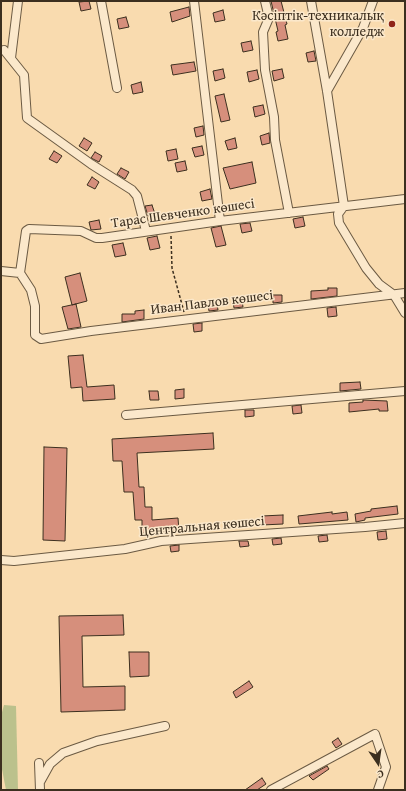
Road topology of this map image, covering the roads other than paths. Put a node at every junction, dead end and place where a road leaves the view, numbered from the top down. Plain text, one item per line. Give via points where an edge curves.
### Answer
1 (18, 1) edge
2 (101, 1) edge
3 (194, 1) edge
4 (265, 1) edge
5 (311, 1) edge
6 (373, 1) edge
7 (4, 50) dead end
8 (11, 58) junction
9 (117, 88) dead end
10 (327, 91) junction
11 (405, 199) edge
12 (344, 206) junction
13 (289, 213) junction
14 (220, 221) junction
15 (146, 231) junction
16 (1, 271) edge
17 (20, 273) junction
18 (405, 293) edge
19 (394, 295) junction
20 (405, 313) edge
21 (405, 391) edge
22 (126, 415) dead end
23 (405, 523) edge
24 (1, 560) edge
25 (165, 726) dead end
26 (39, 763) dead end
27 (40, 786) edge
28 (271, 790) edge
29 (378, 790) edge

1 - 8 street
2 - 9 street
3 - 14 street
4 - 13 street via 269,18 263,32 265,70
5 - 10 street
6 - 10 street via 363,28
7 - 8 street
8 - 15 street via 24,75 27,118 132,190 137,196
10 - 12 street
11 - 12 street, Тарас Шевченко көшесі
12 - 13 street, Тарас Шевченко көшесі
12 - 19 street via 338,214 339,224 366,268 379,284
13 - 14 street, Тарас Шевченко көшесі
14 - 15 street, Тарас Шевченко көшесі
15 - 17 street, Тарас Шевченко көшесі via 96,238 81,231 29,229 26,231
16 - 17 street
17 - 19 street, Иван Павлов көшесі via 33,298 34,334 41,339
18 - 19 street, Иван Павлов көшесі
19 - 20 street
21 - 22 street
23 - 24 street, Центральная көшесі via 161,541 125,549 14,561
25 - 27 street via 97,741 63,753 50,764
26 - 27 street
28 - 29 street via 375,734 386,767

